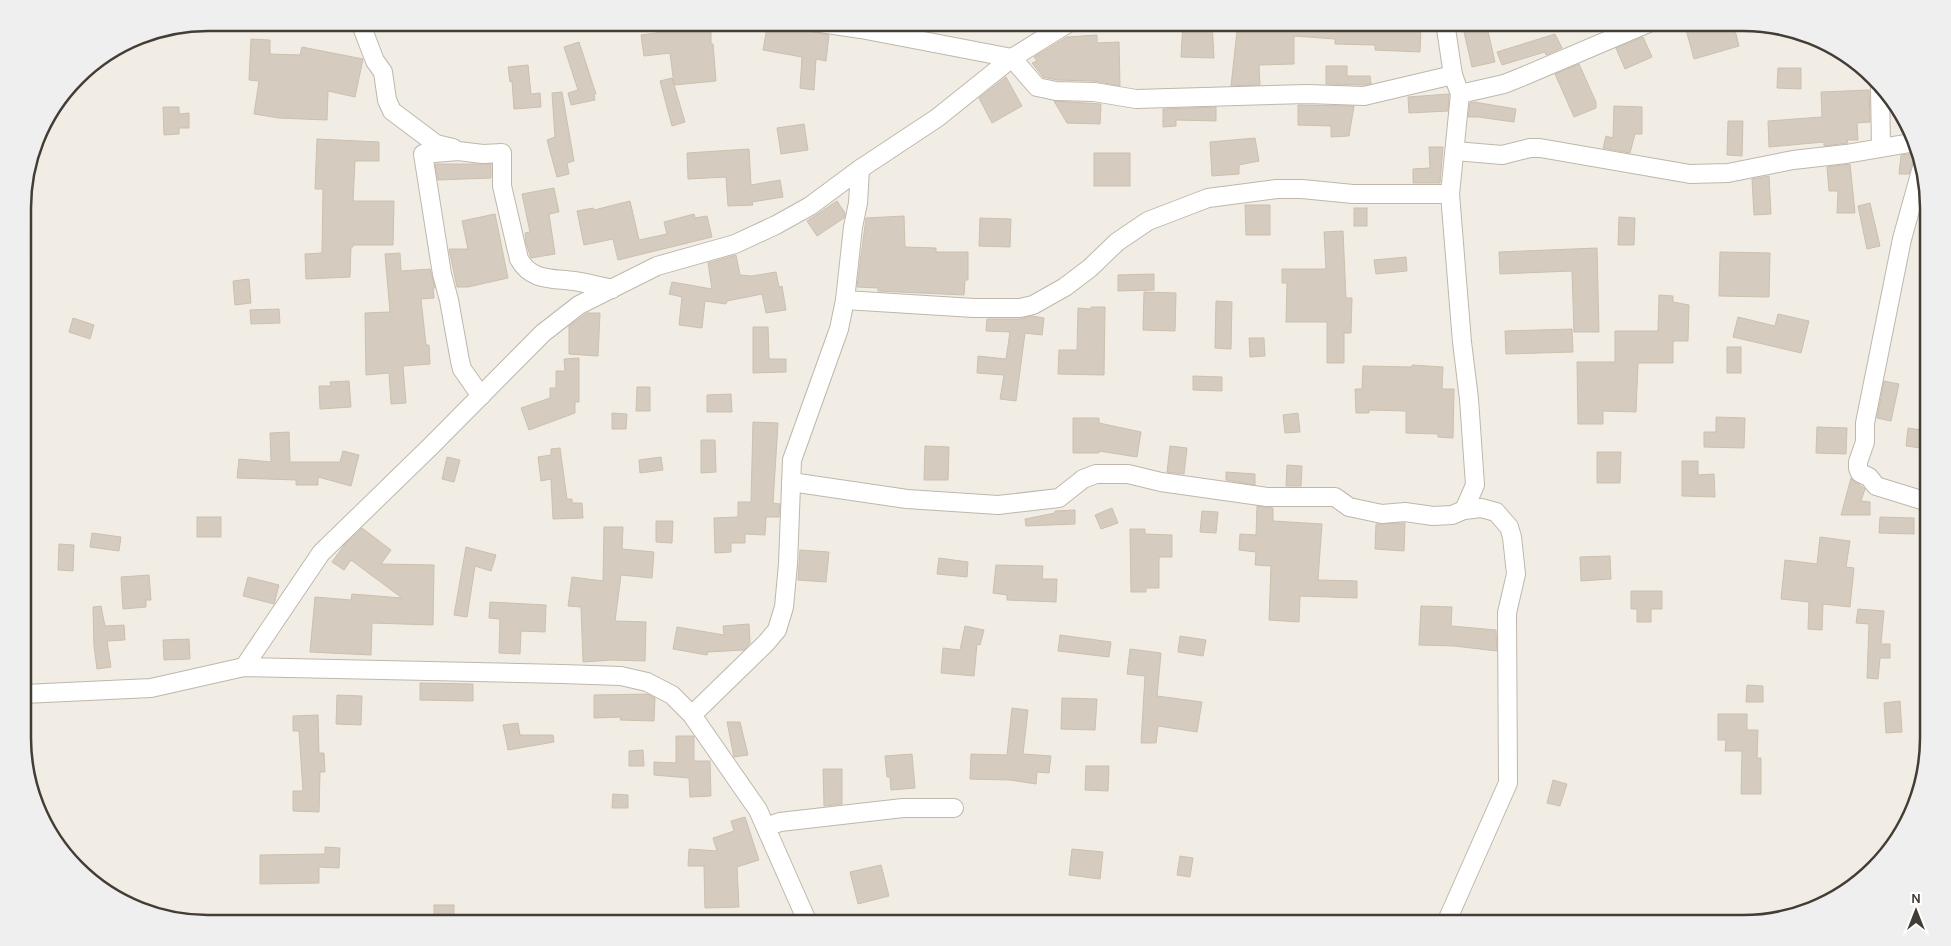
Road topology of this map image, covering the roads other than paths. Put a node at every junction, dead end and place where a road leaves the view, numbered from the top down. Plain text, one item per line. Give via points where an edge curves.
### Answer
1 (363, 31) edge
2 (872, 31) edge
3 (1056, 31) edge
4 (1446, 31) edge
5 (1630, 31) edge
6 (1012, 58) junction
7 (1453, 75) junction
8 (1460, 94) junction
9 (1880, 96) edge
10 (1907, 143) edge
11 (1881, 148) junction
12 (458, 151) junction
13 (1455, 152) junction
14 (860, 169) junction
15 (1918, 183) edge
16 (1450, 194) junction
17 (612, 289) junction
18 (845, 300) junction
19 (481, 396) junction
20 (1865, 442) junction
21 (1851, 459) dead end
22 (791, 482) junction
23 (1920, 500) edge
24 (1464, 510) junction
25 (244, 667) junction
26 (31, 694) edge
27 (692, 715) junction
28 (954, 808) dead end
29 (766, 828) junction
30 (804, 915) edge
31 (1450, 915) edge

1 - 12 street via 383,72 392,111 436,144
2 - 6 street
3 - 6 street
4 - 7 street
5 - 8 street via 1504,84
6 - 7 street via 1037,87 1136,99 1307,94 1364,96
6 - 14 street via 937,118
7 - 8 street
8 - 13 street
9 - 11 street
10 - 11 street
11 - 13 street via 1707,174 1690,174 1540,148 1502,155
12 - 17 street via 502,153 502,186 519,259 524,267 541,278
12 - 19 street via 422,154 460,362
13 - 16 street
14 - 17 street via 810,206 776,225 735,244 657,266
14 - 18 street
15 - 20 street via 1887,311 1865,423
16 - 18 street via 1353,194 1276,189 1208,198 1148,221 1116,242 1090,268 1065,286 1033,305 1020,308
16 - 24 street via 1475,485
17 - 19 street via 579,305 543,333
18 - 22 street via 839,329 795,449
19 - 25 street via 321,553
20 - 21 street
20 - 23 street via 1858,462 1860,473 1869,477 1876,486
22 - 24 street via 907,499 998,505 1060,498 1082,479 1096,474 1128,474 1161,482 1267,497 1335,497 1349,507 1382,514 1405,512 1433,516 1452,515
22 - 27 street via 784,607 777,630
24 - 31 street via 1481,508 1496,512 1509,528 1516,574 1507,613 1508,783
25 - 26 street via 151,688
25 - 27 street via 621,676 647,682 672,695
27 - 29 street via 758,810
28 - 29 street via 903,808 780,822
29 - 30 street

